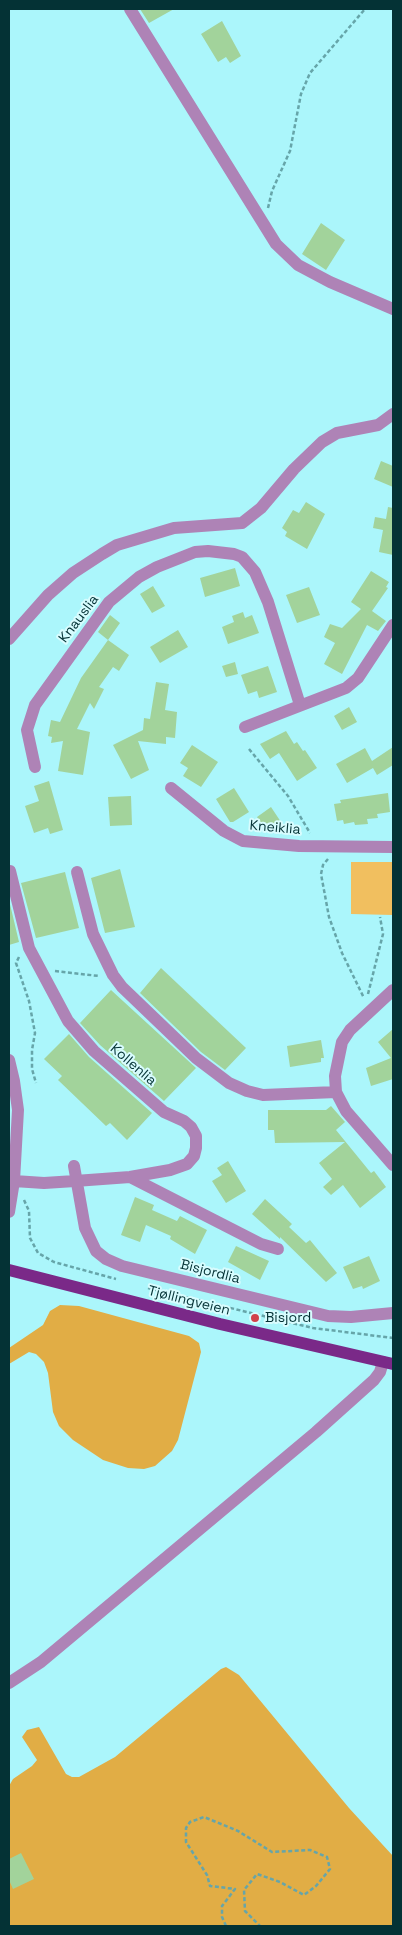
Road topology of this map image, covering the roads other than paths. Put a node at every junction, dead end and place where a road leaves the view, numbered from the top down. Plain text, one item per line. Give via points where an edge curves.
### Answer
1 (130, 9) edge
2 (393, 308) edge
3 (393, 414) edge
4 (393, 625) edge
5 (9, 638) edge
6 (300, 705) junction
7 (245, 727) dead end
8 (35, 768) dead end
9 (171, 788) dead end
10 (393, 847) edge
11 (10, 872) dead end
12 (77, 872) dead end
13 (393, 990) edge
14 (9, 1060) edge
15 (336, 1092) junction
16 (12, 1144) edge
17 (74, 1166) dead end
18 (393, 1166) edge
19 (130, 1177) junction
20 (14, 1181) junction
21 (75, 1181) junction
22 (9, 1212) edge
23 (278, 1250) dead end
24 (9, 1270) edge
25 (393, 1313) edge
26 (388, 1363) edge
27 (9, 1683) edge

1 - 2 street via 276,244 298,265
3 - 5 street via 378,425 337,433 322,442 261,508 242,523 174,528 118,545 102,554 48,595
4 - 6 street via 358,678 346,688
6 - 7 street
6 - 8 street, Knauslia via 265,594 250,564 234,554 195,552 139,577 109,602 35,705 27,730
9 - 10 street, Kneiklia via 224,831 243,840 263,844
11 - 19 street, Kollenlia via 31,952 68,1021 79,1035 164,1112 184,1120 196,1136 194,1156 187,1164
12 - 15 street via 93,934 113,975 196,1058 229,1083 246,1091 263,1095
13 - 15 street via 368,1004 342,1042 337,1059
14 - 16 street via 18,1110
15 - 18 street via 346,1111
16 - 20 street
17 - 21 street, Bisjordlia
19 - 21 street, Kollenlia
19 - 23 street via 252,1240
20 - 21 street, Kollenlia
20 - 22 street
21 - 25 street, Bisjordlia via 85,1228 96,1251 122,1266 328,1316 351,1318
24 - 26 main road, Tjøllingveien via 200,1320
26 - 27 street via 374,1380 316,1432 41,1662

